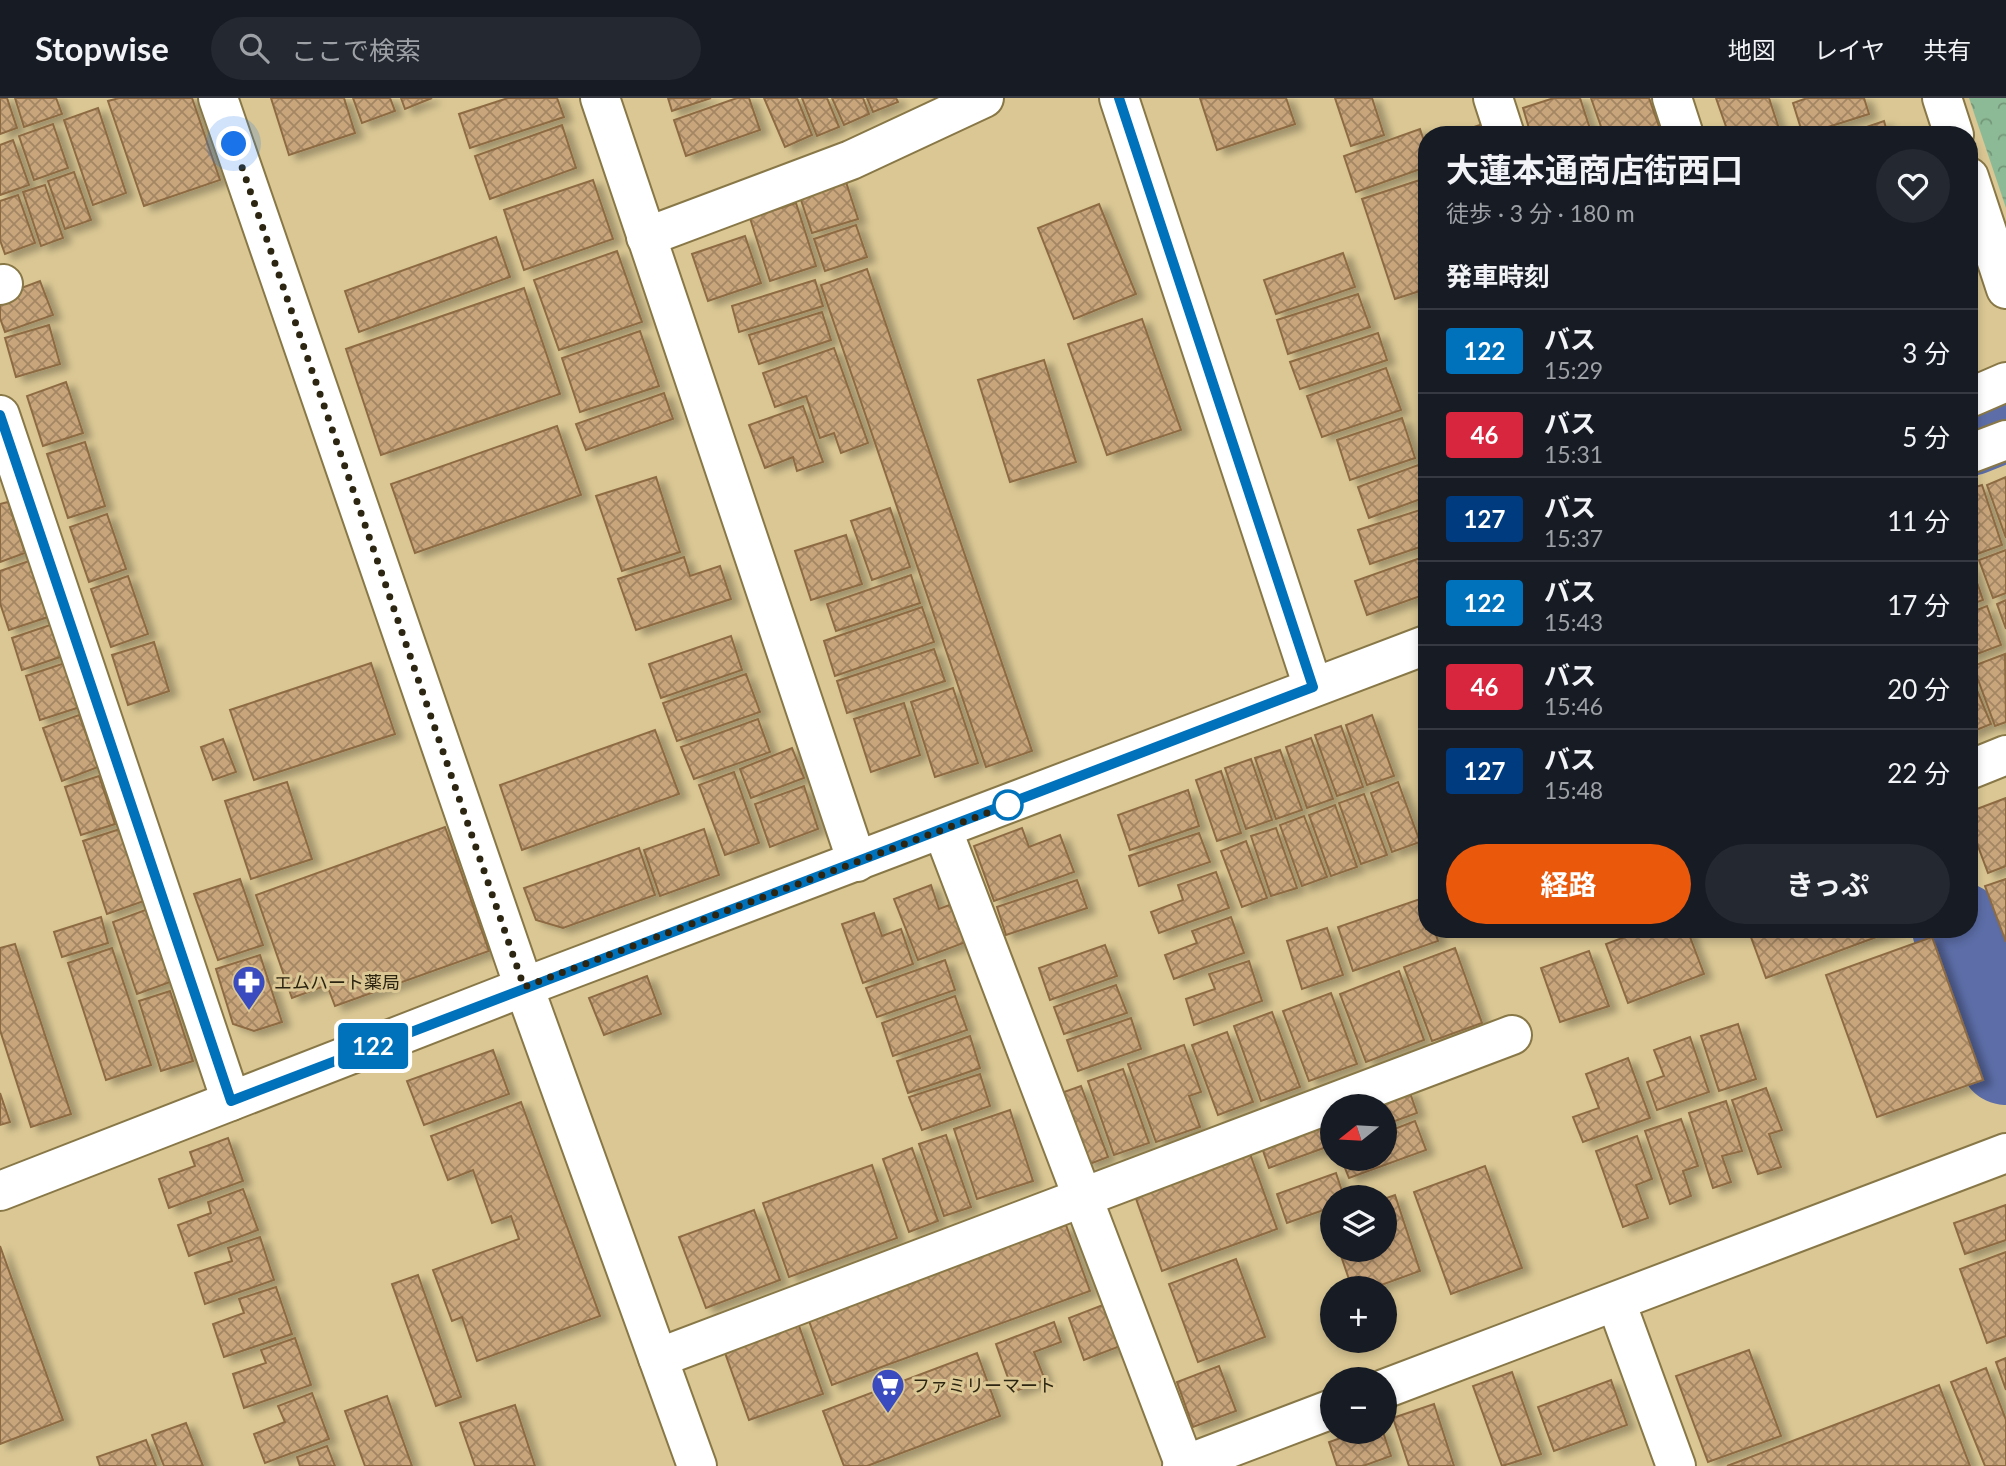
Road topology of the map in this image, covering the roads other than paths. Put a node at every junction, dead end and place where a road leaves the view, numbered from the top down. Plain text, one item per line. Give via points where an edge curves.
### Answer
1 (218, 98) edge
2 (600, 98) edge
3 (984, 98) edge
4 (1119, 98) edge
5 (1493, 98) edge
6 (1672, 98) edge
7 (1942, 98) edge
8 (1502, 126) edge
9 (1681, 126) edge
10 (1951, 126) edge
11 (1978, 204) edge
12 (646, 237) junction
13 (2006, 289) edge
14 (2006, 383) edge
15 (1978, 394) edge
16 (0, 415) edge
17 (2006, 440) edge
18 (1978, 451) edge
19 (1418, 648) edge
20 (1313, 687) junction
21 (2006, 755) edge
22 (1978, 766) edge
23 (943, 831) junction
24 (857, 862) junction
25 (524, 987) junction
26 (1513, 1035) dead end
27 (231, 1101) junction
28 (2006, 1153) edge
29 (0, 1192) edge
30 (1083, 1199) junction
31 (1616, 1302) junction
32 (658, 1358) junction
33 (1397, 1384) edge
34 (1320, 1414) edge
35 (697, 1466) edge
36 (1184, 1466) edge
37 (1676, 1466) edge

1 - 25 street
2 - 12 street
3 - 12 street via 851,160
4 - 20 street
5 - 8 street
6 - 9 street
7 - 10 street
11 - 13 street
12 - 24 street
14 - 15 street
16 - 27 street
17 - 18 street
19 - 20 street
20 - 23 street
21 - 22 street
23 - 24 street
23 - 30 street
24 - 25 street
25 - 27 street
25 - 32 street
26 - 30 street
27 - 29 street
28 - 31 street
30 - 32 street
30 - 36 street
31 - 33 street
31 - 37 street
32 - 35 street
34 - 36 street

